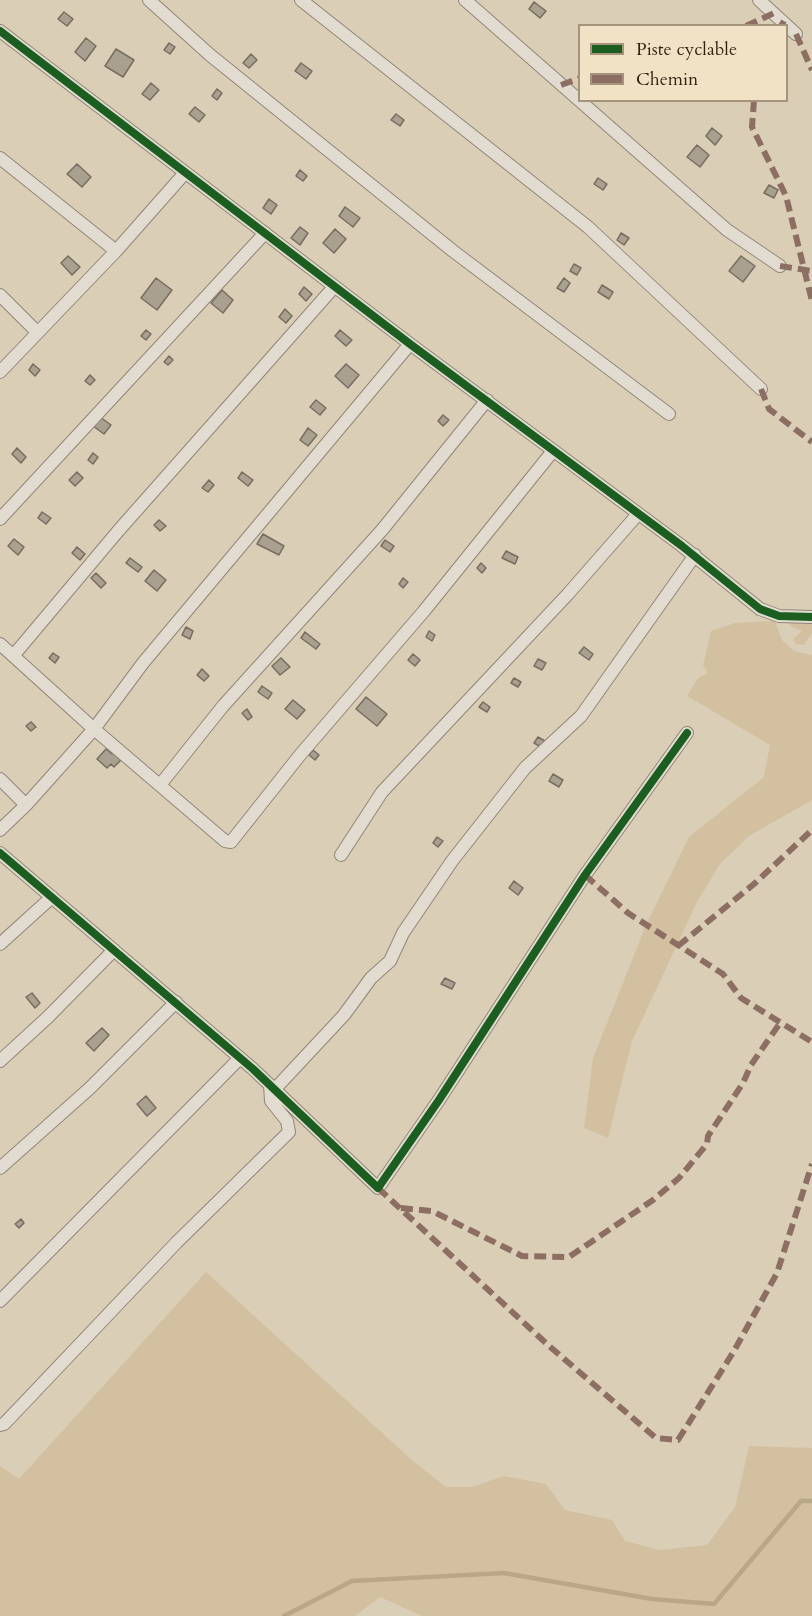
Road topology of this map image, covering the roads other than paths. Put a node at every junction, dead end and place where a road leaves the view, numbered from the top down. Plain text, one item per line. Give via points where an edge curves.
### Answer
1 (149, 0) edge
2 (302, 0) edge
3 (465, 0) edge
4 (759, 0) edge
5 (785, 24) edge
6 (788, 27) edge
7 (0, 31) edge
8 (796, 34) dead end
9 (578, 99) edge
10 (581, 102) edge
11 (0, 158) edge
12 (184, 174) junction
13 (265, 233) junction
14 (116, 251) junction
15 (780, 266) dead end
16 (334, 286) junction
17 (0, 295) edge
18 (38, 332) junction
19 (410, 345) junction
20 (0, 372) edge
21 (761, 389) dead end
22 (487, 400) junction
23 (669, 414) dead end
24 (553, 451) junction
25 (638, 514) junction
26 (0, 519) edge
27 (695, 555) junction
28 (812, 616) edge
29 (0, 644) edge
30 (13, 656) junction
31 (94, 729) junction
32 (687, 733) dead end
33 (0, 778) edge
34 (160, 785) junction
35 (26, 805) junction
36 (0, 830) edge
37 (0, 853) edge
38 (341, 855) dead end
39 (52, 897) junction
40 (0, 945) edge
41 (114, 950) junction
42 (176, 1002) junction
43 (240, 1058) junction
44 (0, 1061) edge
45 (272, 1088) junction
46 (0, 1168) edge
47 (0, 1301) edge
48 (0, 1425) edge

1 - 23 street via 210,55 444,243
2 - 21 street via 588,227
3 - 9 street
4 - 5 street
6 - 8 street
7 - 12 street
10 - 15 street via 727,230
11 - 14 street
12 - 13 street
12 - 14 street
13 - 16 street
13 - 26 street
14 - 18 street
16 - 19 street
16 - 30 street
17 - 18 street
18 - 20 street
19 - 22 street
19 - 31 street via 150,654
22 - 24 street
22 - 34 street via 382,530 223,706
24 - 25 street
24 - 34 street via 424,611 300,755 236,838 225,841
25 - 27 street
25 - 38 street via 382,792
27 - 28 street via 760,609 779,616
27 - 45 street via 581,716 514,781 452,861 403,933 390,961 370,978 344,1016
29 - 30 street
30 - 31 street
31 - 34 street
31 - 35 street
32 - 45 street via 585,875 378,1188
33 - 35 street
35 - 36 street
37 - 39 street
39 - 40 street
39 - 41 street
41 - 42 street
41 - 44 street
42 - 43 street
42 - 46 street via 90,1088
43 - 45 street
43 - 47 street
45 - 48 street via 271,1101 287,1121 288,1132

